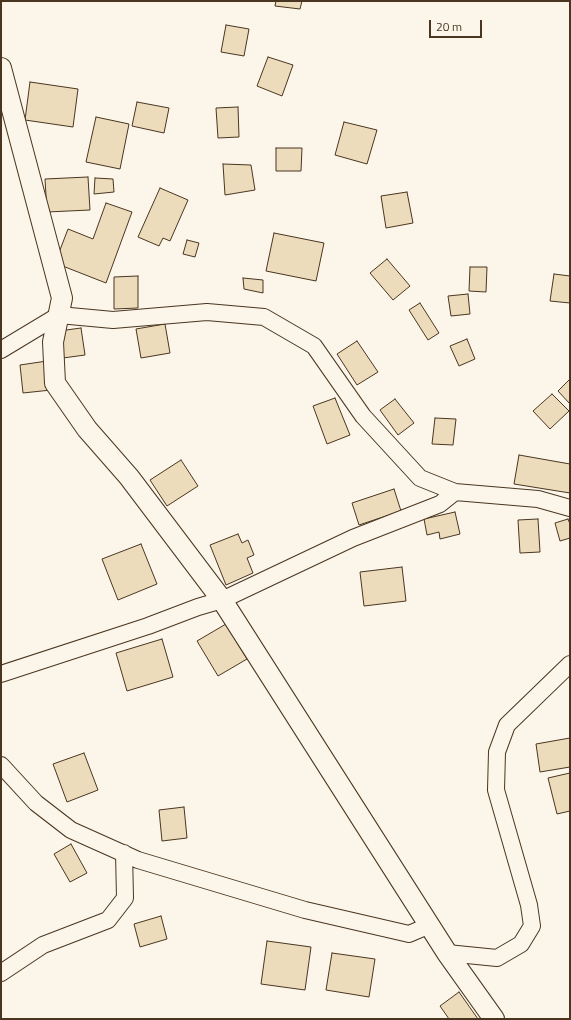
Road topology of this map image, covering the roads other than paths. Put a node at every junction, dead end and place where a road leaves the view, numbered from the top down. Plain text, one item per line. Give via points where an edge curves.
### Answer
1 (1, 68) edge
2 (58, 315) junction
3 (1, 350) edge
4 (455, 492) junction
5 (570, 508) edge
6 (222, 600) junction
7 (570, 664) edge
8 (1, 674) edge
9 (1, 765) edge
10 (124, 853) junction
11 (430, 925) junction
12 (447, 953) junction
13 (1, 973) edge
14 (494, 1019) edge

1 - 2 street via 62,298
2 - 3 street
2 - 4 street via 112,320 207,312 264,317 314,346 363,416 420,478
2 - 6 street via 53,342 55,383 87,429 129,478
4 - 5 street via 538,499
4 - 6 street via 440,504 353,538
6 - 8 street
6 - 11 street
7 - 12 street via 507,725 497,752 496,790 529,904 532,926 521,944 497,958
9 - 10 street via 36,803 71,830
10 - 11 street via 138,860 305,910 409,934
10 - 13 street via 125,898 108,920 43,945
11 - 12 street
12 - 14 street

